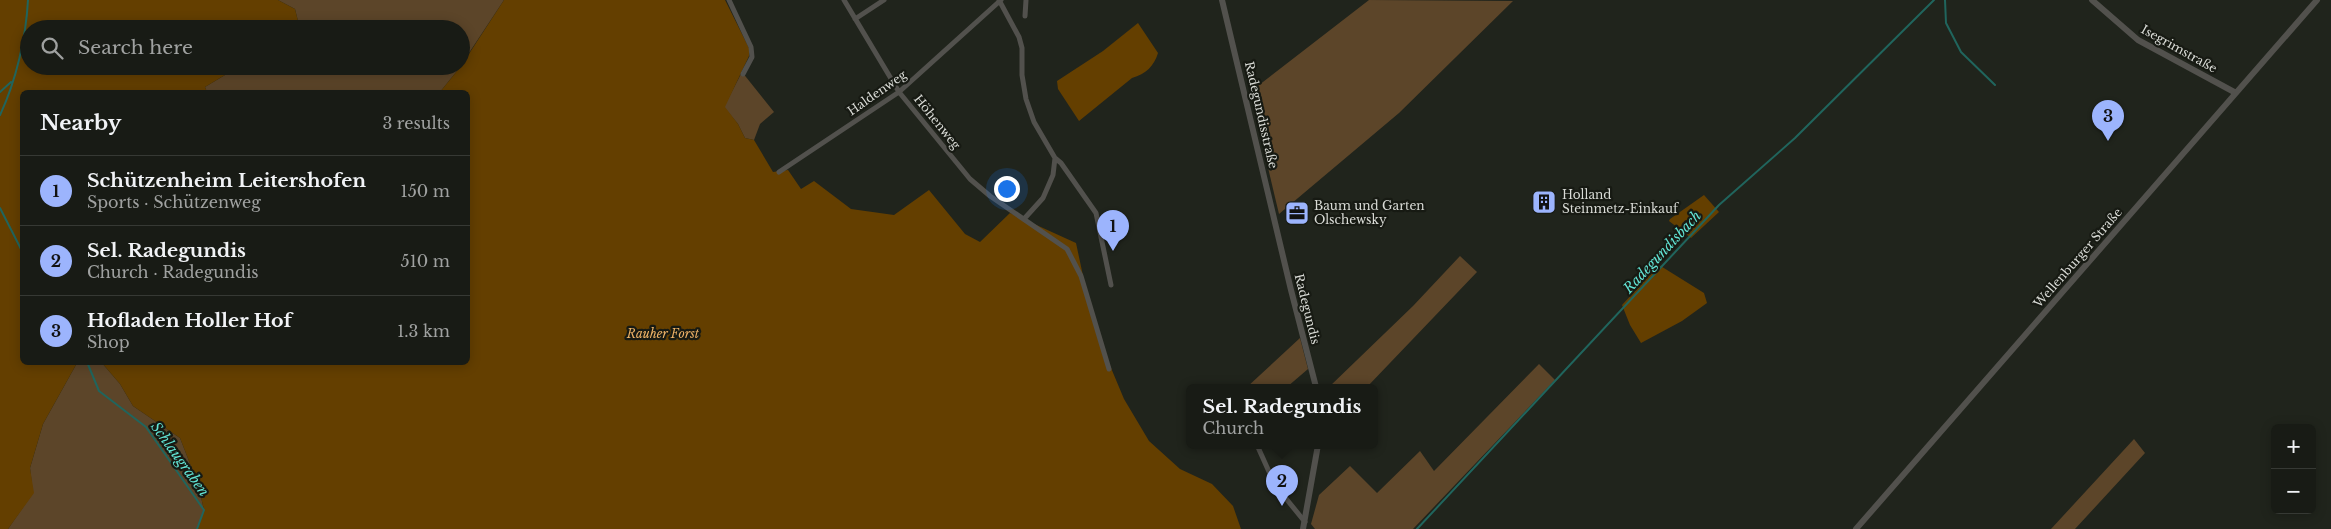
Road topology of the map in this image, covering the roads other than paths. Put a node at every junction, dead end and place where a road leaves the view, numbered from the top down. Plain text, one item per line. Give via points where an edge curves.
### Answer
1 (728, 0) edge
2 (844, 0) edge
3 (884, 0) edge
4 (1026, 0) edge
5 (1222, 0) edge
6 (2092, 0) edge
7 (2316, 0) edge
8 (1000, 1) edge
9 (1025, 16) dead end
10 (855, 19) junction
11 (743, 74) dead end
12 (899, 92) junction
13 (2236, 93) junction
14 (1055, 158) junction
15 (779, 172) dead end
16 (1024, 220) junction
17 (1278, 236) joint
18 (1111, 284) dead end
19 (1109, 369) dead end
20 (1315, 384) edge
21 (1259, 449) edge
22 (1317, 449) edge
23 (1304, 526) edge
24 (1856, 529) edge

1 - 11 street via 751,47 752,57
2 - 10 street, Höhenweg
3 - 10 street
4 - 9 street
5 - 17 street, Radegundisstraße
6 - 13 street, Isegrimstraße via 2138,40
7 - 13 street, Wellenburger Straße
8 - 12 street, Haldenweg
8 - 14 street via 1019,37 1026,99 1034,122
10 - 12 street, Höhenweg
12 - 15 street, Haldenweg
12 - 16 street, Höhenweg via 970,179
13 - 24 street, Wellenburger Straße
14 - 16 street via 1043,198
14 - 18 street via 1096,213
16 - 19 street, Höhenweg via 1067,249 1081,276
17 - 20 street, Radegundis
21 - 23 street via 1275,485
22 - 23 street

